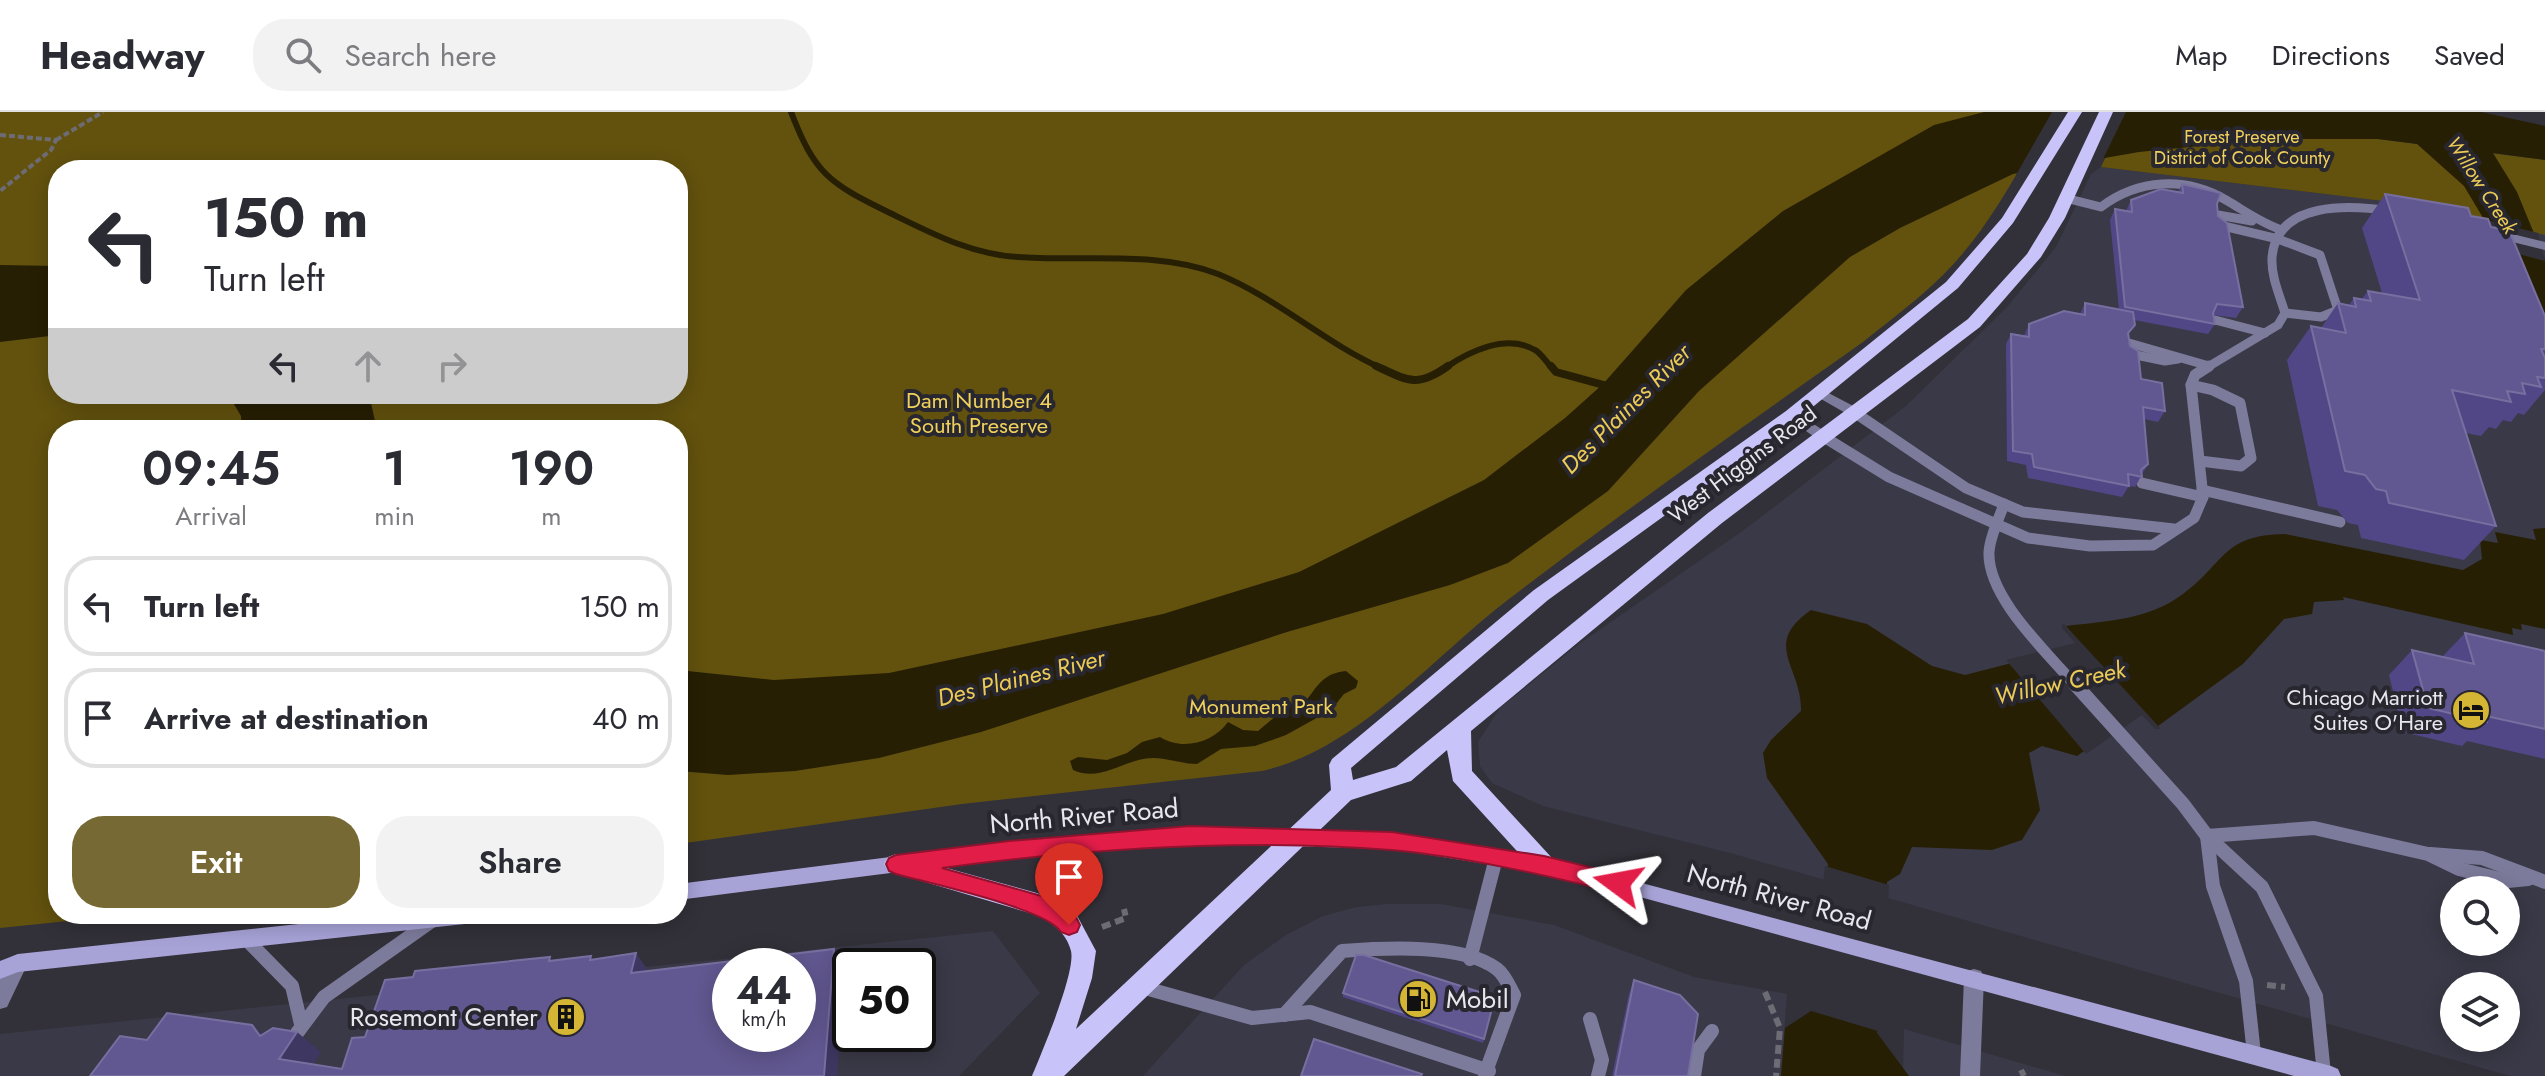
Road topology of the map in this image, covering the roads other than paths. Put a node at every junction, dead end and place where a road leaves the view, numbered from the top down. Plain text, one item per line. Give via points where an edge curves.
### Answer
1 (2075, 112) edge
2 (2106, 112) edge
3 (2065, 198) junction
4 (2398, 212) edge
5 (2255, 222) junction
6 (2485, 231) edge
7 (2280, 234) junction
8 (2545, 246) edge
9 (2285, 313) junction
10 (2215, 320) edge
11 (2265, 333) junction
12 (2130, 349) edge
13 (2209, 366) junction
14 (2191, 385) junction
15 (1819, 392) junction
16 (1854, 412) junction
17 (1792, 415) junction
18 (1824, 437) junction
19 (2200, 461) junction
20 (2142, 483) edge
21 (2203, 494) junction
22 (2004, 504) junction
23 (2340, 522) dead end
24 (1995, 525) junction
25 (2174, 529) junction
26 (1461, 724) junction
27 (1343, 793) junction
28 (2207, 836) junction
29 (1293, 838) junction
30 (1496, 858) junction
31 (896, 864) junction
32 (1544, 865) junction
33 (2545, 882) edge
34 (688, 891) edge
35 (382, 924) edge
36 (427, 924) edge
37 (246, 939) junction
38 (1470, 959) junction
39 (6, 964) edge
40 (1974, 978) junction
41 (1138, 986) junction
42 (0, 1000) edge
43 (1284, 1015) junction
44 (1590, 1019) dead end
45 (301, 1024) junction
46 (1712, 1031) dead end
47 (287, 1047) edge
48 (2254, 1054) junction
49 (1047, 1074) edge
50 (1486, 1074) edge
51 (2327, 1075) edge
52 (1598, 1076) edge
53 (1694, 1076) edge
54 (1970, 1076) edge

1 - 15 main road, West Higgins Road via 2008,220 1952,285
2 - 3 main road, West Higgins Road
3 - 5 lane via 2101,207 2117,192 2154,182 2220,196
3 - 16 main road, West Higgins Road via 2033,257 1974,323
4 - 7 lane via 2344,206 2297,218
5 - 7 lane
5 - 7 lane via 2218,220
6 - 8 street
7 - 9 lane via 2272,253 2273,271
7 - 9 lane via 2320,255 2338,310 2321,317
9 - 11 lane
10 - 11 lane
11 - 13 lane
12 - 13 lane via 2165,361
13 - 14 lane
14 - 19 lane
14 - 19 lane via 2240,403 2251,458 2241,466
15 - 16 street
15 - 17 main road, West Higgins Road
16 - 18 main road, West Higgins Road
16 - 22 lane via 1966,488
17 - 18 street
17 - 27 main road, West Higgins Road via 1628,529 1473,650 1340,765
18 - 24 lane via 1889,477
18 - 26 main road, West Higgins Road
19 - 21 lane
20 - 21 lane
21 - 23 lane
21 - 25 lane via 2194,518
22 - 24 lane
22 - 25 lane via 2023,512
24 - 25 lane via 2028,538 2090,546 2153,545
24 - 28 lane via 1989,549 1991,578 2023,624
26 - 27 main road, West Higgins Road via 1403,774
26 - 32 main road via 1461,774
27 - 29 main road, West Higgins Road
28 - 33 lane via 2314,828 2428,854 2508,881
28 - 48 lane via 2213,886 2246,981
28 - 51 lane via 2262,887 2316,996
29 - 30 main road, North River Road via 1392,841
29 - 31 main road, North River Road via 1190,835
29 - 41 main road, West Higgins Road
30 - 32 main road, North River Road
30 - 38 lane
31 - 34 main road, North River Road
31 - 49 main road via 1064,916 1084,951
32 - 40 main road, North River Road
35 - 37 main road
36 - 45 lane via 344,981
37 - 39 main road
37 - 45 lane via 288,979 301,1001
38 - 43 lane via 1390,947 1342,951
38 - 50 lane via 1499,970 1514,995
39 - 42 street
40 - 48 main road, North River Road
40 - 54 street
41 - 43 lane via 1252,1018
41 - 49 main road, West Higgins Road
43 - 50 lane via 1310,1012
44 - 52 lane via 1602,1060
45 - 47 lane
46 - 53 lane via 1698,1050
48 - 51 main road, North River Road

